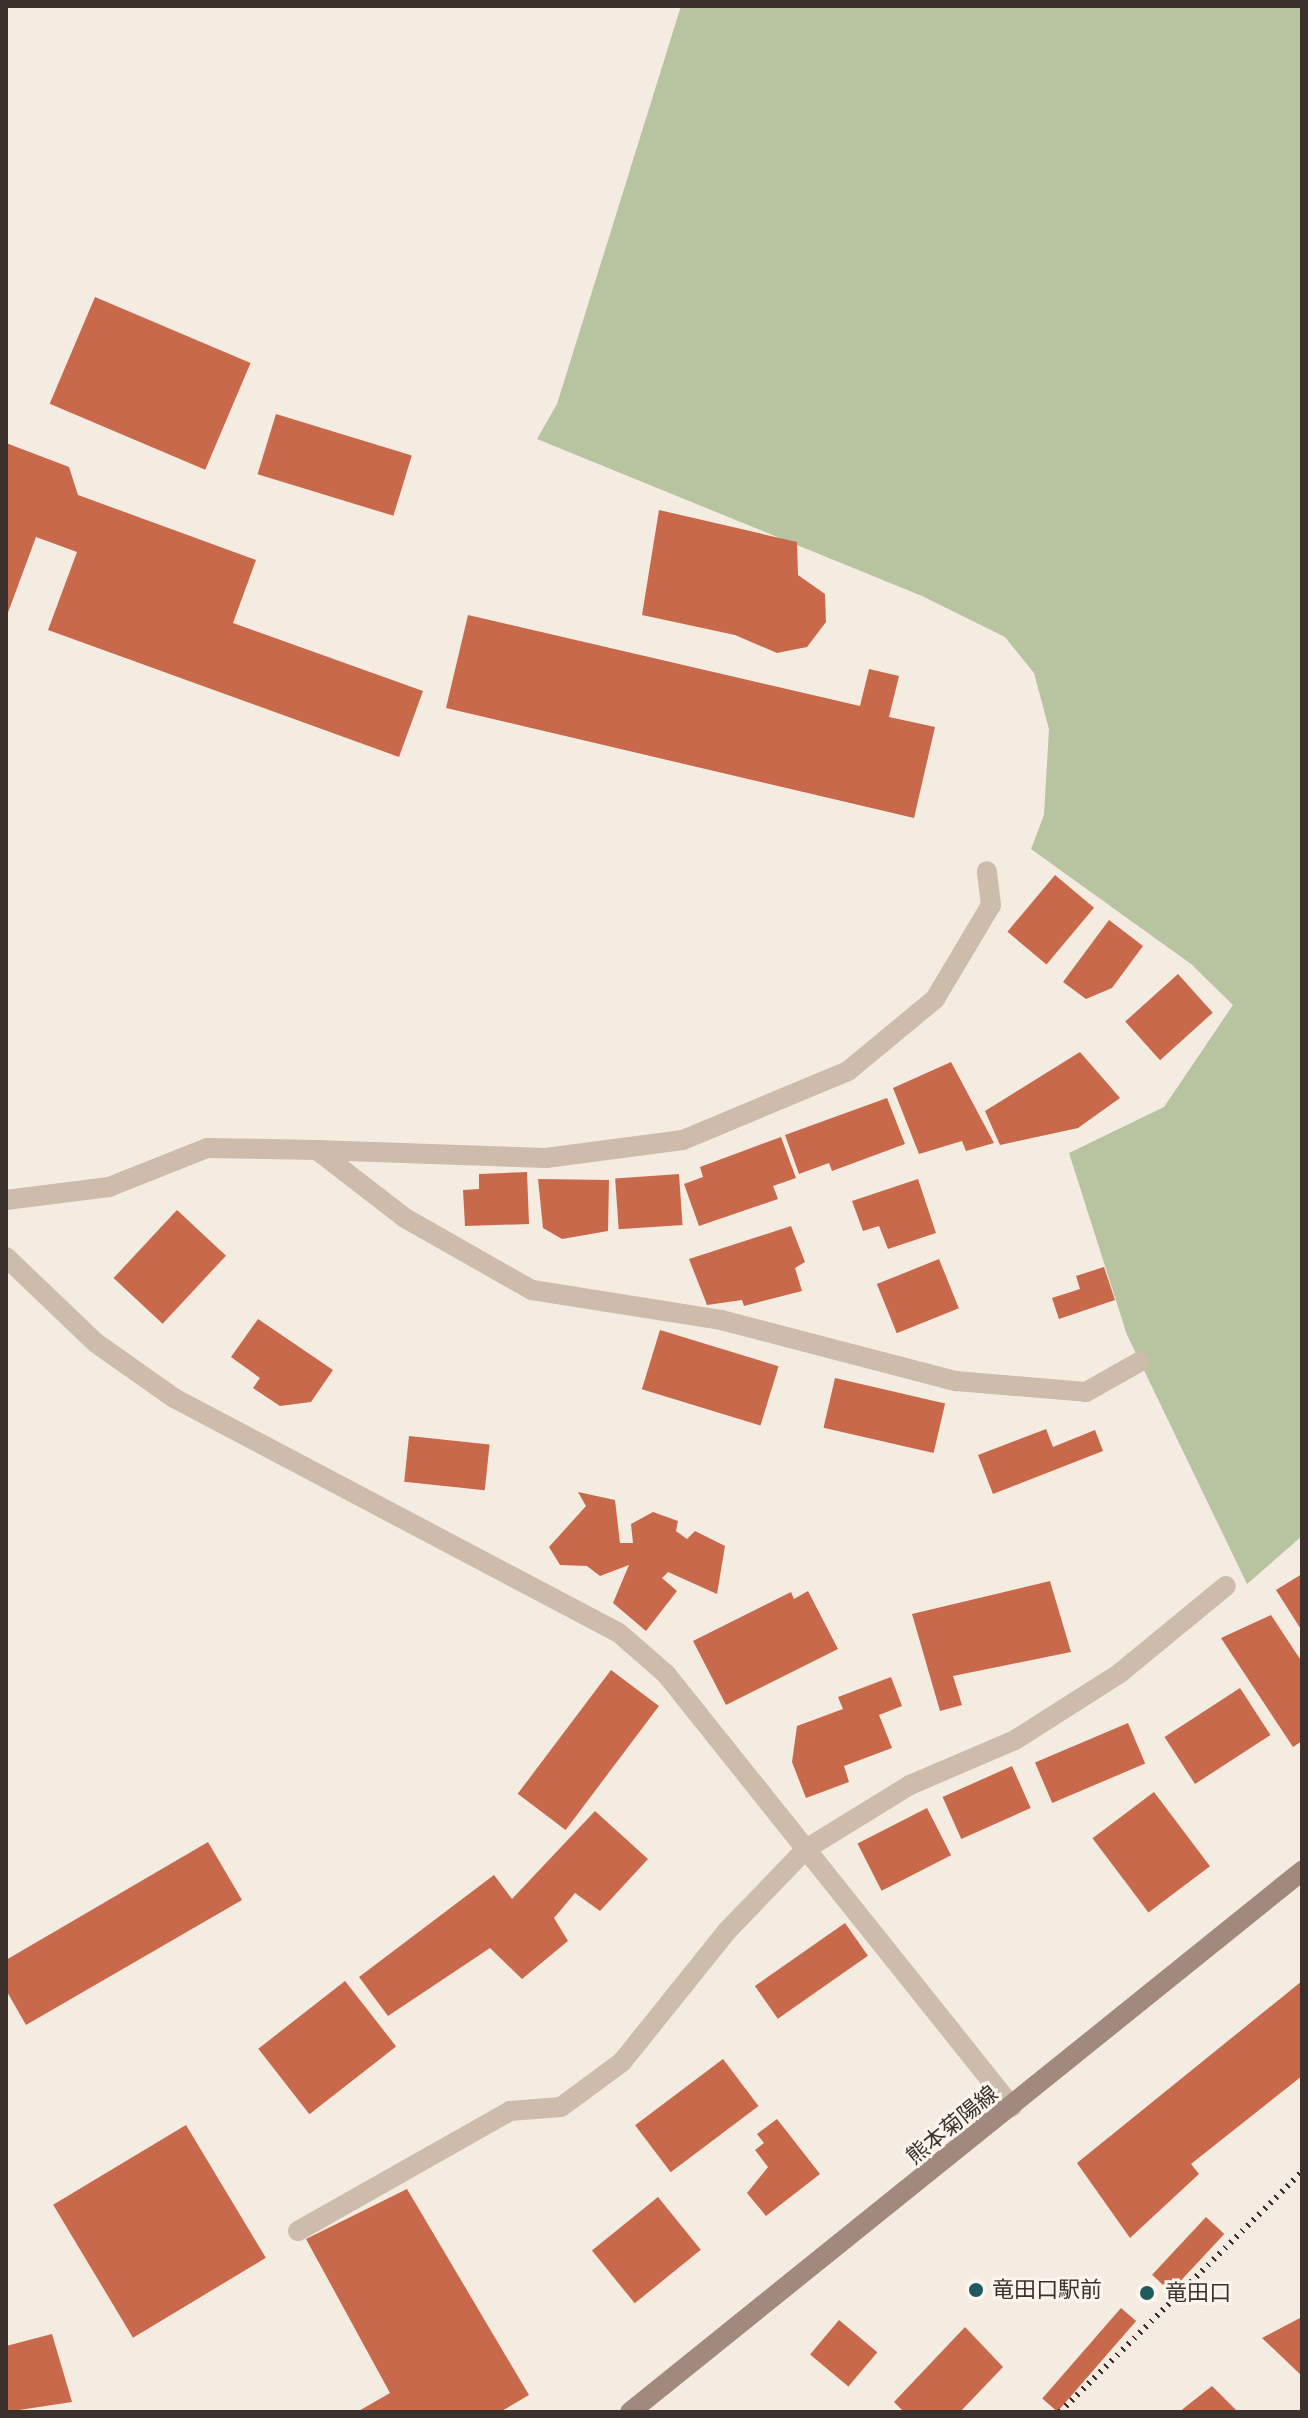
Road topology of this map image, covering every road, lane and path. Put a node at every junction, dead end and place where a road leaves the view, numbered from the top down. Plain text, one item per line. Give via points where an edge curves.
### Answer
1 (987, 871) dead end
2 (317, 1150) junction
3 (6, 1200) edge
4 (6, 1257) edge
5 (1139, 1362) dead end
6 (1226, 1586) dead end
7 (806, 1849) junction
8 (1302, 1871) edge
9 (1012, 2107) junction
10 (298, 2231) dead end
11 (630, 2412) edge

1 - 2 street via 991,905 935,999 848,1071 683,1140 546,1158
2 - 3 street via 207,1148 109,1187
2 - 5 street via 405,1218 532,1290 721,1320 956,1381 1086,1392
4 - 7 street via 96,1343 174,1398 619,1633 666,1674
6 - 7 street via 1120,1673 1015,1740 910,1785
7 - 9 street
7 - 10 street via 727,1931 622,2062 561,2107 510,2111
8 - 9 main road, 熊本菊陽線
9 - 11 main road, 熊本菊陽線

